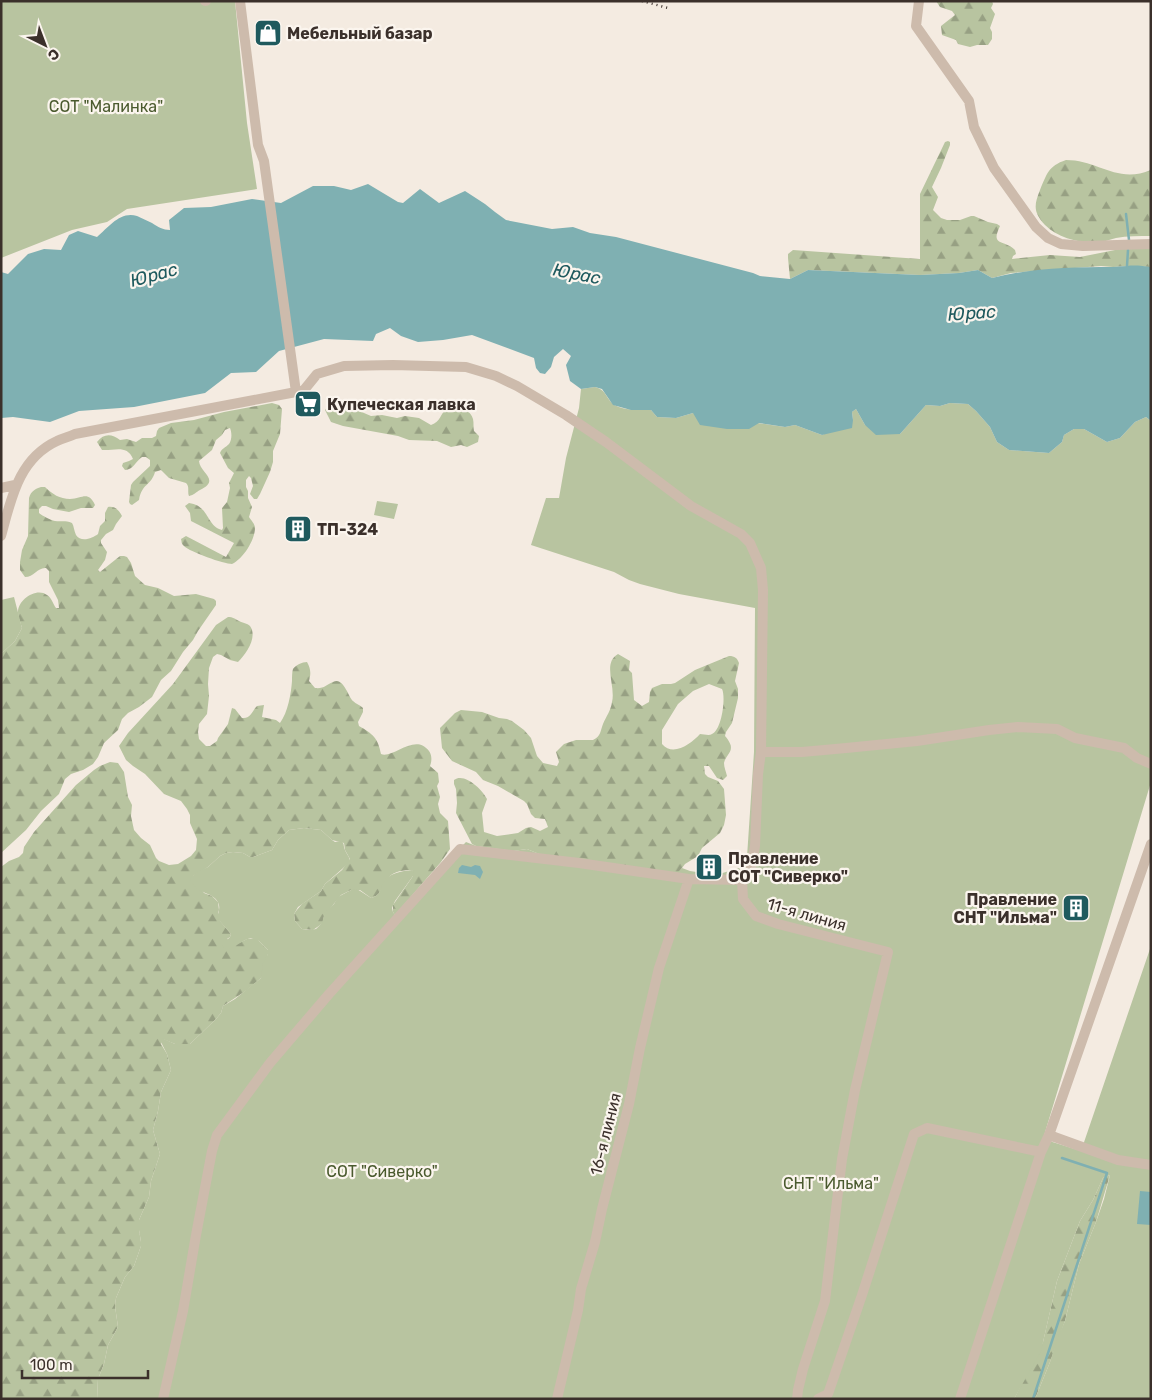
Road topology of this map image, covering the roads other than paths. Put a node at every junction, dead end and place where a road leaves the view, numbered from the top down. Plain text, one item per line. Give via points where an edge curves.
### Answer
1 (240, 1) edge
2 (920, 1) edge
3 (1151, 244) edge
4 (296, 392) junction
5 (16, 486) junction
6 (1, 488) edge
7 (1, 536) edge
8 (761, 752) junction
9 (1151, 764) edge
10 (1151, 844) edge
11 (688, 879) junction
12 (742, 880) junction
13 (1049, 1135) junction
14 (1041, 1152) junction
15 (1151, 1165) edge
16 (163, 1399) edge
17 (557, 1399) edge
18 (797, 1399) edge
19 (818, 1399) edge
20 (960, 1399) edge

1 - 4 street via 258,145 264,161
2 - 3 street via 916,26 969,102 974,126 994,168 1036,227 1061,244
4 - 5 street via 75,434 40,452 27,464
4 - 8 street via 304,390 317,374 344,366 466,367 496,376 566,415 691,506 741,534 750,543 762,575
5 - 6 street
5 - 7 street
8 - 9 street via 846,748 1018,727 1057,729 1075,738 1124,748
8 - 12 street via 755,846 750,872
10 - 13 street
11 - 12 street
11 - 16 street via 460,849 270,1063 217,1135
11 - 17 street, 16-я линия via 660,968
12 - 18 street, 11-я линия via 743,899 756,916 888,952 842,1159 825,1301 803,1368
13 - 14 street
13 - 15 street via 1118,1160
14 - 19 street via 927,1128 914,1134 828,1394
14 - 20 street

